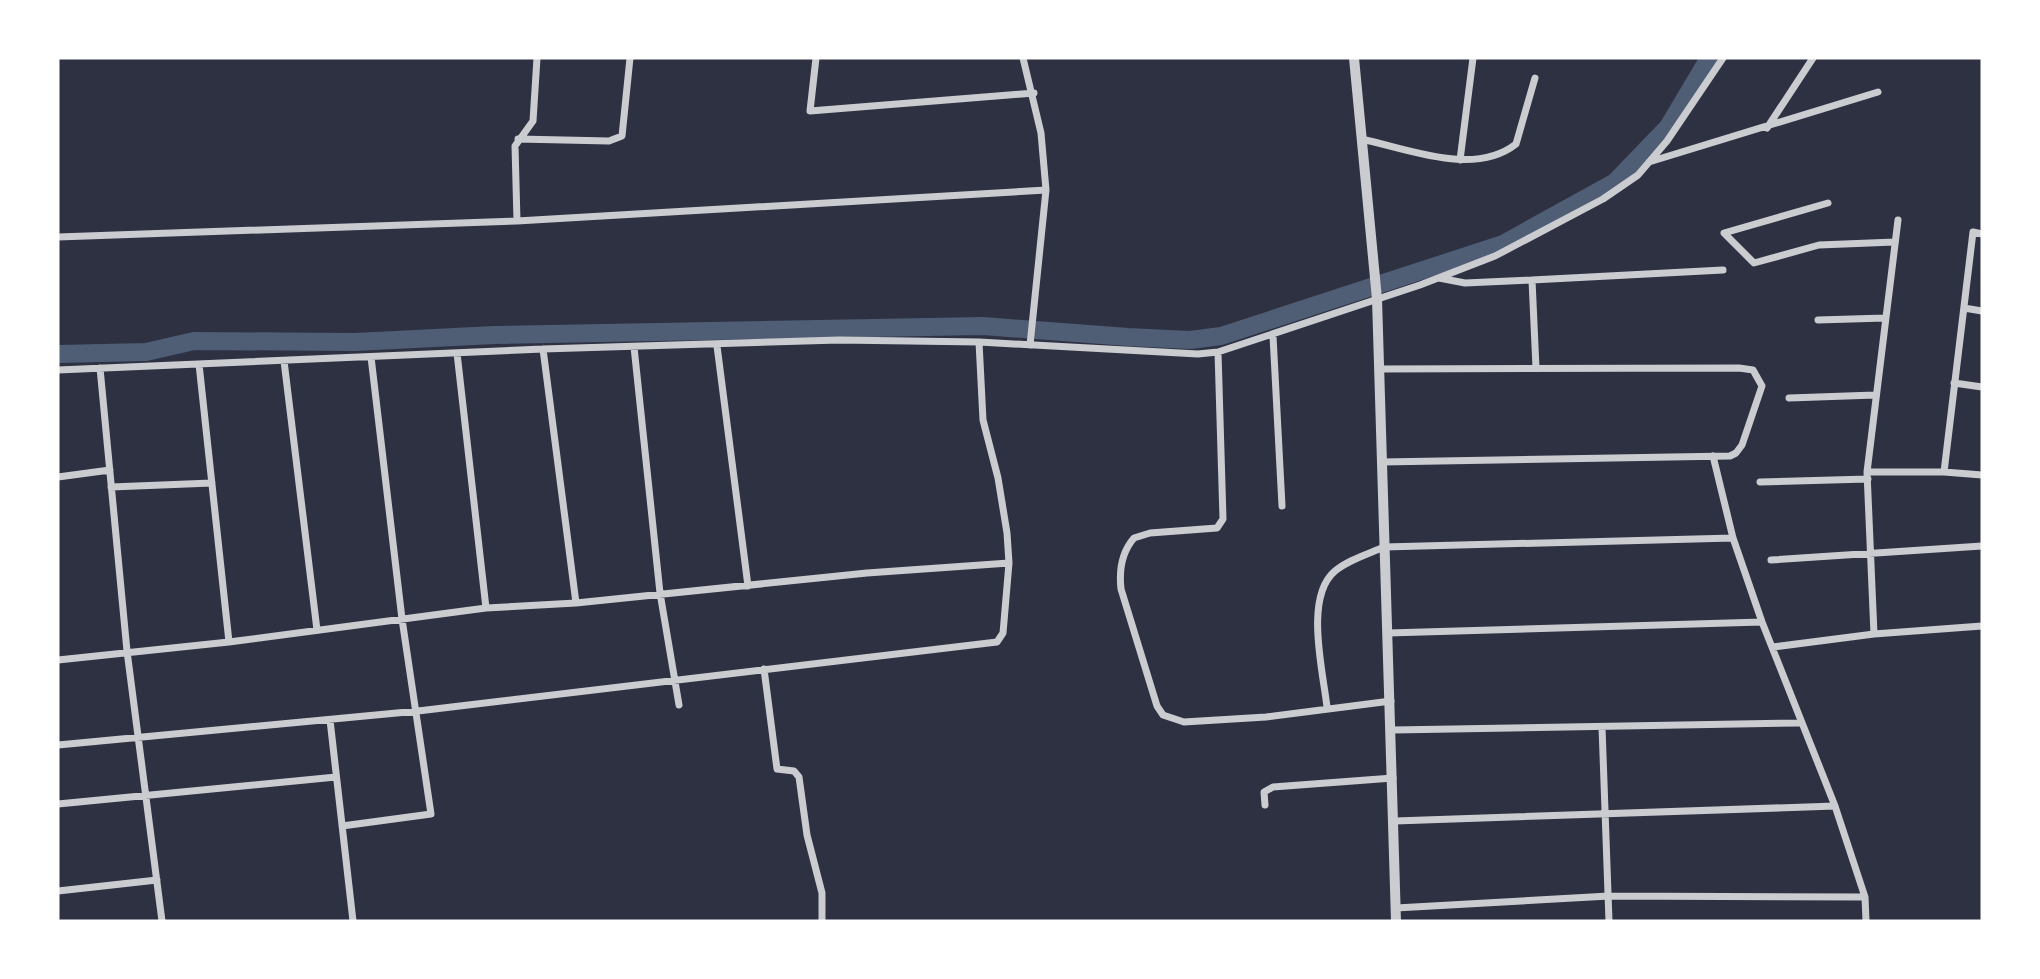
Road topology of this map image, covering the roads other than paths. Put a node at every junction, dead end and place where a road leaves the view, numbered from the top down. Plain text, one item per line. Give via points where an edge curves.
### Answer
1 (537, 58) edge
2 (630, 58) edge
3 (816, 58) edge
4 (1023, 58) edge
5 (1354, 58) edge
6 (1473, 58) edge
7 (1723, 58) edge
8 (1813, 58) edge
9 (1535, 78) dead end
10 (1878, 92) dead end
11 (1034, 93) junction
12 (1766, 128) junction
13 (519, 139) junction
14 (1360, 139) junction
15 (1460, 160) junction
16 (1648, 163) junction
17 (1046, 190) junction
18 (1828, 203) dead end
19 (517, 220) junction
20 (1898, 220) dead end
21 (1982, 234) edge
22 (58, 237) edge
23 (1895, 242) junction
24 (1723, 270) dead end
25 (1438, 278) junction
26 (1532, 279) junction
27 (1376, 294) junction
28 (1964, 309) junction
29 (1982, 311) edge
30 (1885, 318) junction
31 (1818, 320) dead end
32 (1273, 336) junction
33 (979, 342) junction
34 (1030, 345) junction
35 (718, 346) junction
36 (634, 347) junction
37 (543, 349) junction
38 (1218, 352) junction
39 (457, 353) junction
40 (371, 357) junction
41 (284, 361) junction
42 (199, 364) junction
43 (100, 368) junction
44 (1536, 368) junction
45 (1379, 369) junction
46 (58, 370) edge
47 (1954, 383) junction
48 (1982, 387) edge
49 (1875, 395) junction
50 (1789, 398) dead end
51 (1713, 456) junction
52 (1382, 462) junction
53 (110, 470) junction
54 (1944, 472) junction
55 (1868, 475) junction
56 (1982, 475) edge
57 (58, 477) edge
58 (1760, 482) dead end
59 (212, 483) junction
60 (111, 487) junction
61 (1282, 506) dead end
62 (1733, 538) junction
63 (1982, 546) edge
64 (1384, 547) junction
65 (1871, 555) junction
66 (1771, 560) dead end
67 (1009, 563) junction
68 (748, 586) junction
69 (660, 593) junction
70 (576, 603) junction
71 (486, 608) junction
72 (402, 619) junction
73 (1762, 622) junction
74 (1982, 626) edge
75 (317, 630) junction
76 (1388, 633) junction
77 (1874, 634) junction
78 (229, 642) junction
79 (1773, 647) junction
80 (127, 651) junction
81 (58, 660) edge
82 (764, 669) junction
83 (675, 678) junction
84 (1392, 701) junction
85 (679, 705) dead end
86 (1327, 707) junction
87 (418, 710) junction
88 (330, 720) junction
89 (1799, 723) junction
90 (1602, 727) junction
91 (1393, 730) junction
92 (139, 735) junction
93 (58, 745) edge
94 (336, 777) junction
95 (1394, 778) junction
96 (146, 794) junction
97 (58, 804) edge
98 (1265, 804) dead end
99 (1835, 806) junction
100 (1605, 814) junction
101 (1395, 821) junction
102 (342, 825) junction
103 (157, 880) junction
104 (58, 891) edge
105 (1609, 897) junction
106 (1865, 897) junction
107 (1396, 908) junction
108 (162, 921) edge
109 (353, 921) edge
110 (822, 921) edge
111 (1396, 921) edge
112 (1609, 921) edge
113 (1866, 921) edge

1 - 13 street via 533,121
2 - 13 street via 622,136 609,141
3 - 11 street via 810,111
4 - 11 street
5 - 14 street
6 - 15 street
7 - 16 street
8 - 12 street
9 - 15 street via 1516,144 1493,158
10 - 12 street
11 - 17 street
12 - 16 street
13 - 19 street via 514,146
14 - 15 street
14 - 27 street
16 - 25 street via 1603,199 1554,227
17 - 19 street
17 - 34 street
18 - 23 street via 1724,233 1754,263 1819,245
19 - 22 street
20 - 23 street
21 - 28 street via 1973,232
23 - 30 street
24 - 26 street
25 - 26 street via 1465,283
25 - 27 street
26 - 44 street
27 - 32 street
27 - 45 street
28 - 29 street
28 - 47 street
30 - 31 street
30 - 49 street
32 - 38 street
32 - 61 street
33 - 34 street
33 - 35 street via 839,340
33 - 67 street via 983,420 998,478
34 - 38 street
35 - 36 street
35 - 68 street
36 - 37 street
36 - 69 street
37 - 39 street
37 - 70 street
38 - 86 street via 1223,519 1217,528 1134,538 1119,574 1129,615 1157,706 1172,720 1266,717
39 - 40 street
39 - 71 street
40 - 41 street
40 - 72 street
41 - 42 street
41 - 75 street
42 - 43 street
42 - 59 street
43 - 46 street
43 - 53 street
44 - 45 street
44 - 51 street via 1753,370 1762,386 1741,445 1730,456
45 - 52 street
47 - 48 street
47 - 54 street
49 - 50 street
49 - 55 street
51 - 52 street
51 - 62 street
52 - 64 street
53 - 57 street
53 - 60 street
54 - 55 street
54 - 56 street
55 - 58 street
55 - 65 street
59 - 60 street
59 - 78 street
60 - 80 street
62 - 64 street
62 - 73 street
63 - 65 street
64 - 76 street
64 - 86 street via 1337,569 1320,590 1317,620
65 - 66 street
65 - 77 street
67 - 68 street
67 - 82 street via 1003,633 997,642
68 - 69 street
69 - 70 street
69 - 83 street
70 - 71 street
71 - 72 street
72 - 75 street
72 - 87 street
73 - 76 street
73 - 79 street
74 - 77 street
75 - 78 street
76 - 84 street
77 - 79 street
78 - 80 street
79 - 89 street
80 - 81 street
80 - 92 street
82 - 83 street
82 - 110 street via 777,769 794,771 799,777 822,893
83 - 85 street
83 - 87 street
84 - 86 street
84 - 91 street
87 - 88 street
87 - 102 street via 431,814
88 - 92 street
88 - 94 street
89 - 90 street
89 - 99 street
90 - 91 street
90 - 100 street
91 - 95 street
92 - 93 street
92 - 96 street
94 - 96 street
94 - 102 street
95 - 98 street via 1273,787 1264,792
95 - 101 street
96 - 97 street
96 - 103 street
99 - 100 street
99 - 106 street
100 - 101 street
100 - 105 street
101 - 107 street
102 - 109 street
103 - 104 street
103 - 108 street
105 - 106 street
105 - 107 street
105 - 112 street
106 - 113 street
107 - 111 street

